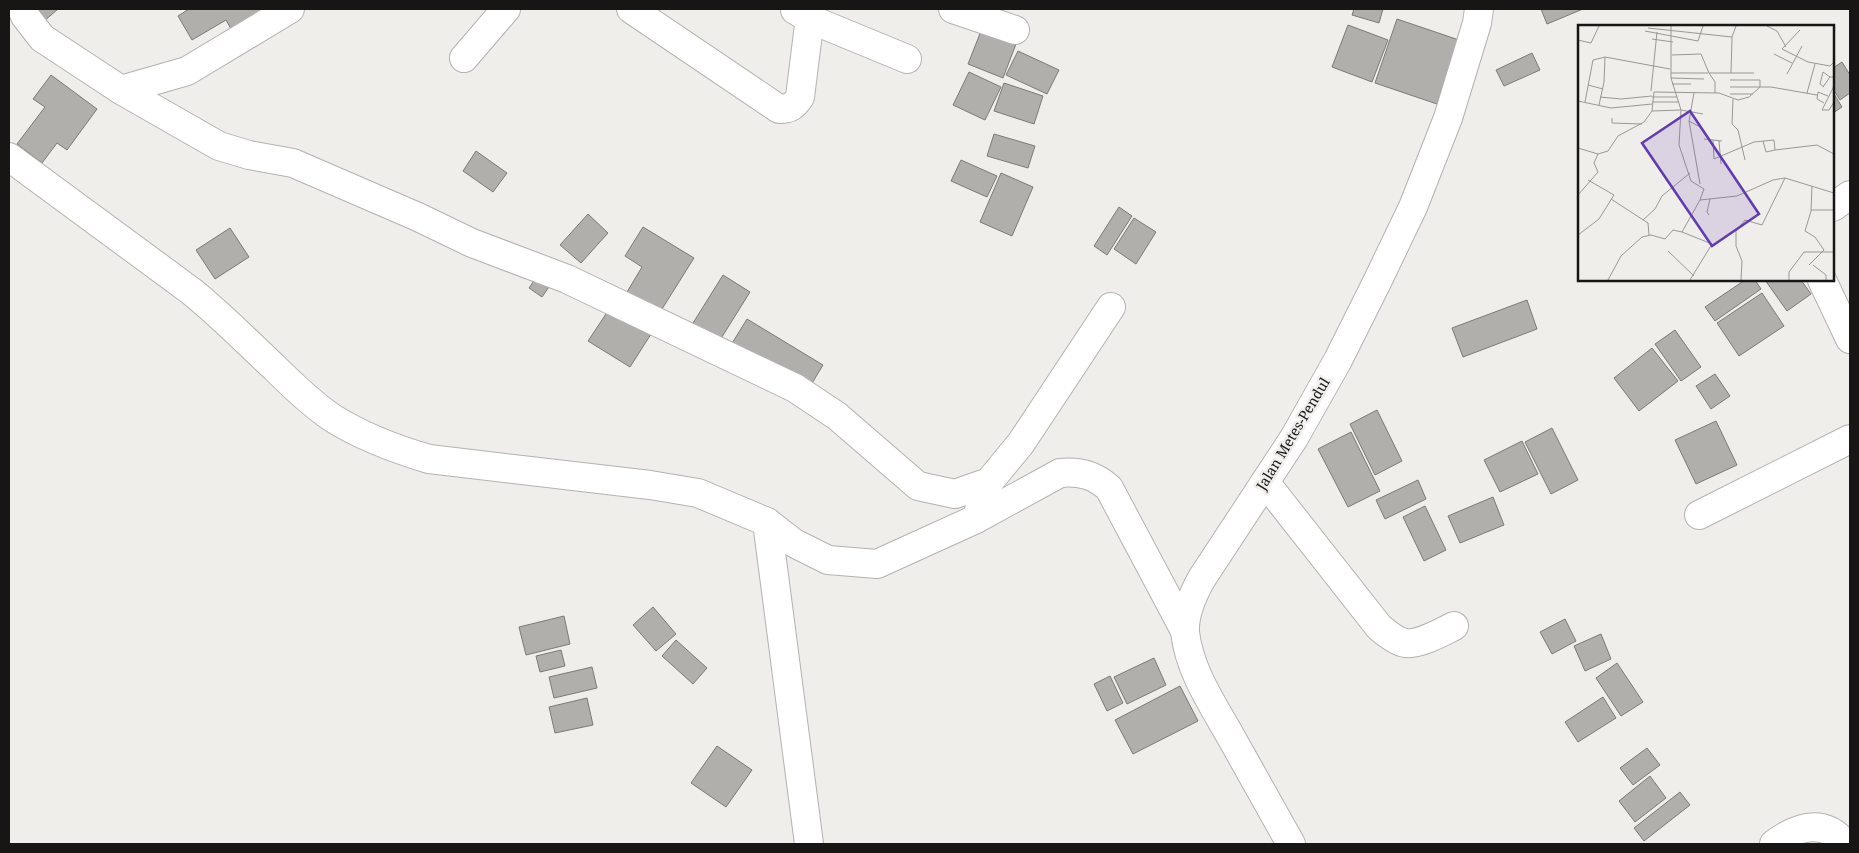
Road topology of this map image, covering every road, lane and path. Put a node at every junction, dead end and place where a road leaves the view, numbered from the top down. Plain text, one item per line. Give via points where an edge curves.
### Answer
1 (22, 9) edge
2 (290, 9) edge
3 (506, 9) edge
4 (631, 9) edge
5 (953, 9) edge
6 (1480, 9) edge
7 (805, 12) edge
8 (1015, 30) dead end
9 (464, 58) dead end
10 (907, 59) dead end
11 (121, 90) junction
12 (9, 157) edge
13 (1850, 195) edge
14 (1834, 206) edge
15 (1822, 281) edge
16 (1111, 307) dead end
17 (1850, 339) edge
18 (1850, 438) edge
19 (989, 482) junction
20 (1265, 482) junction
21 (1699, 515) dead end
22 (976, 519) junction
23 (767, 522) junction
24 (1454, 626) dead end
25 (1185, 631) junction
26 (809, 844) edge
27 (1292, 844) edge
28 (1774, 844) edge
29 (1846, 844) edge

1 - 11 street via 42,38
2 - 11 street via 187,71
3 - 9 street
4 - 7 street via 779,109 794,106 800,97
5 - 8 street
6 - 20 street, Jalan Metes-Pendul via 1448,118 1412,207 1338,360
7 - 10 street
11 - 19 street via 219,146 293,163 472,243 567,280 795,388 837,416 918,486 955,494
12 - 23 street via 191,291 302,395 359,433 394,449 430,459 698,493
13 - 14 street
15 - 17 street
16 - 19 street via 1020,443
18 - 21 street
19 - 22 street
20 - 24 street via 1379,627 1390,636 1406,644
20 - 25 street, Jalan Metes-Pendul via 1194,592 1187,611
22 - 23 street via 877,564 828,560 794,543
22 - 25 street via 1060,473 1088,474 1099,479 1109,488
23 - 26 street
25 - 27 street, Jalan Metes-Pendul via 1193,664 1208,695
28 - 29 street via 1789,833 1812,827 1831,831

